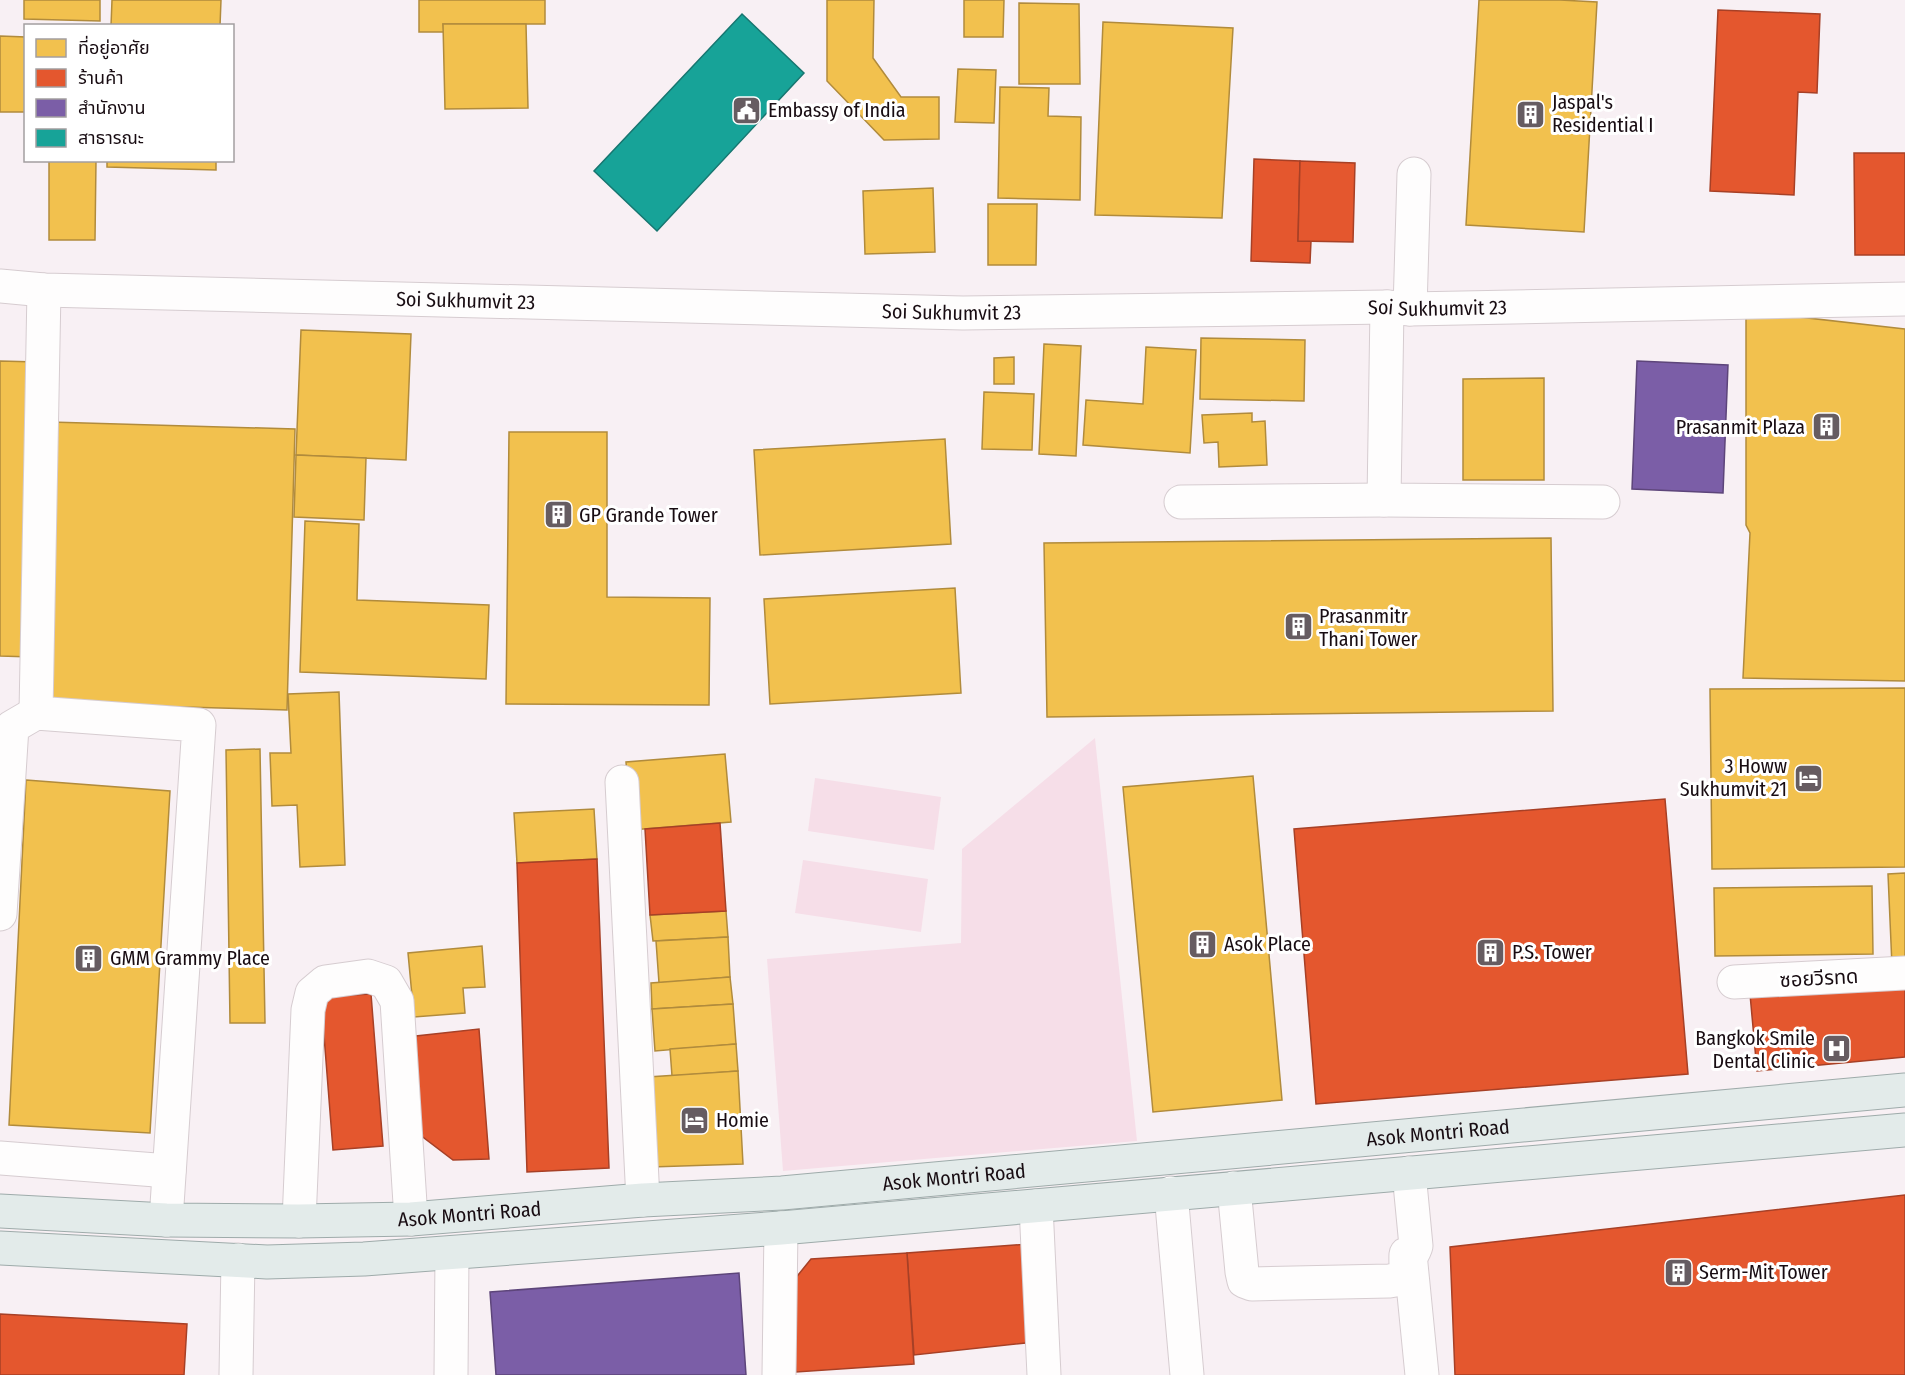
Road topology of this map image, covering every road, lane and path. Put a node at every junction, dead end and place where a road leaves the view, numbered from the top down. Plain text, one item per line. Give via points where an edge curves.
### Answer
1 (1414, 174) dead end
2 (0, 286) edge
3 (44, 290) junction
4 (1905, 299) edge
5 (1398, 308) junction
6 (1384, 500) junction
7 (1181, 502) dead end
8 (1603, 502) dead end
9 (36, 712) junction
10 (622, 782) dead end
11 (0, 914) edge
12 (1905, 974) edge
13 (1734, 982) dead end
14 (1905, 1090) edge
15 (1905, 1130) edge
16 (0, 1158) edge
17 (169, 1171) junction
18 (1409, 1173) junction
19 (1233, 1188) junction
20 (1171, 1193) junction
21 (643, 1200) junction
22 (1036, 1206) junction
23 (0, 1211) edge
24 (411, 1219) junction
25 (166, 1220) junction
26 (298, 1221) junction
27 (781, 1228) junction
28 (0, 1248) edge
29 (453, 1252) junction
30 (1410, 1252) junction
31 (238, 1260) junction
32 (236, 1375) edge
33 (451, 1375) edge
34 (779, 1375) edge
35 (1044, 1375) edge
36 (1187, 1375) edge
37 (1422, 1375) edge

1 - 5 street
2 - 3 street, Soi Sukhumvit 23
3 - 5 street, Soi Sukhumvit 23 via 963,313
3 - 9 street
4 - 5 street, Soi Sukhumvit 23
5 - 6 street
6 - 7 street
6 - 8 street
9 - 11 street via 12,727
9 - 17 street via 199,725
10 - 21 street
12 - 13 street, ซอยวีรทด
14 - 21 main road, Asok Montri Road via 783,1193
15 - 18 main road, Asok Montri Road
16 - 17 street
17 - 25 street
18 - 19 main road, Asok Montri Road
18 - 30 street via 1416,1246
19 - 20 main road, Asok Montri Road
19 - 30 street via 1242,1272 1248,1283 1399,1280 1404,1278
20 - 22 main road, Asok Montri Road
20 - 36 street
21 - 24 main road, Asok Montri Road
22 - 27 main road, Asok Montri Road
22 - 35 street
23 - 25 main road, Asok Montri Road
24 - 26 main road, Asok Montri Road
24 - 26 street via 397,1001 386,982 368,976 325,982 312,993
25 - 26 main road, Asok Montri Road
27 - 29 main road, Asok Montri Road
27 - 34 street
28 - 31 main road, Asok Montri Road
29 - 31 main road, Asok Montri Road via 364,1259
29 - 33 street
30 - 37 street
31 - 32 street

